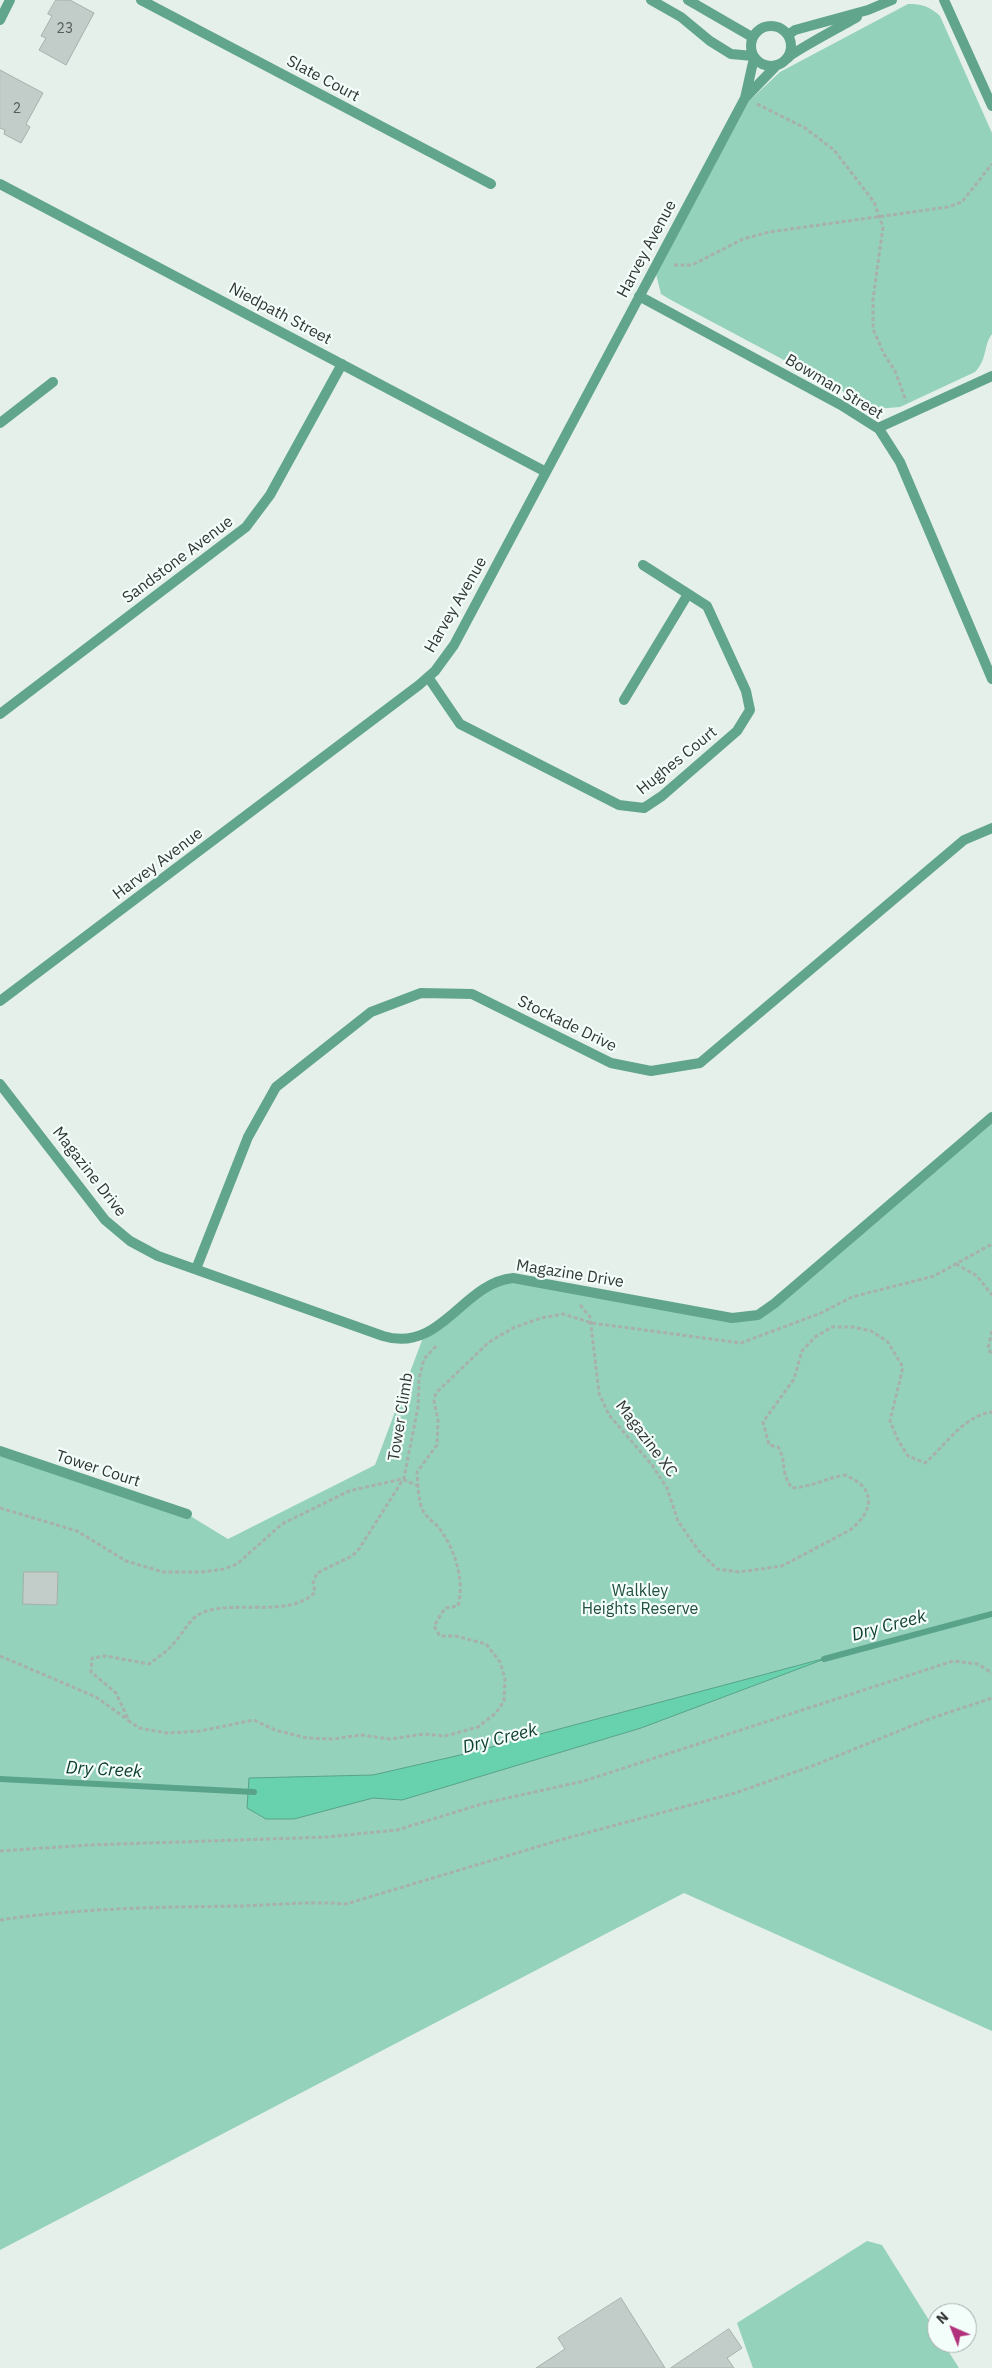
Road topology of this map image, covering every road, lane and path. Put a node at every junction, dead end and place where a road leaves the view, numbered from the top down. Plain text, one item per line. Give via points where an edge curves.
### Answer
1 (10, 0) edge
2 (141, 0) edge
3 (651, 0) edge
4 (688, 0) edge
5 (892, 0) edge
6 (944, 0) edge
7 (868, 10) junction
8 (0, 20) edge
9 (788, 35) junction
10 (752, 37) junction
11 (754, 57) junction
12 (786, 61) junction
13 (775, 67) junction
14 (745, 98) junction
15 (992, 106) edge
16 (992, 164) edge
17 (0, 184) edge
18 (491, 184) dead end
19 (879, 216) junction
20 (656, 265) junction
21 (639, 296) junction
22 (342, 364) junction
23 (992, 376) edge
24 (53, 382) dead end
25 (912, 412) junction
26 (0, 423) edge
27 (878, 428) junction
28 (546, 472) junction
29 (643, 565) dead end
30 (688, 594) junction
31 (428, 677) junction
32 (992, 680) edge
33 (624, 700) dead end
34 (0, 714) edge
35 (992, 828) edge
36 (0, 1001) edge
37 (0, 1084) edge
38 (992, 1117) edge
39 (992, 1244) edge
40 (196, 1269) junction
41 (992, 1295) edge
42 (572, 1302) dead end
43 (513, 1328) dead end
44 (992, 1331) edge
45 (437, 1345) dead end
46 (992, 1354) edge
47 (992, 1412) edge
48 (0, 1451) edge
49 (402, 1479) junction
50 (418, 1486) junction
51 (0, 1508) edge
52 (187, 1514) dead end
53 (0, 1656) edge
54 (992, 1673) edge
55 (992, 1698) edge
56 (129, 1721) junction
57 (0, 1850) edge
58 (0, 1920) edge

1 - 8 street
2 - 18 street, Slate Court
3 - 11 street via 681,17 731,54
4 - 10 street
5 - 7 street
6 - 15 street
7 - 9 street via 795,30
7 - 12 street via 792,53
9 - 10 street via 779,27 772,26 757,31
9 - 12 street via 792,47
10 - 11 street via 750,46
11 - 13 street via 763,65
11 - 14 street, Harvey Avenue
12 - 13 street
13 - 14 street, Harvey Avenue
14 - 19 path via 805,128 834,150 874,202
14 - 20 street, Harvey Avenue
16 - 19 path via 962,202 948,207
17 - 22 street, Niedpath Street
19 - 20 path via 769,232 743,239 692,264
19 - 25 path via 883,227 873,299 873,329 896,371
20 - 21 street, Harvey Avenue
21 - 27 street, Bowman Street
21 - 28 street, Harvey Avenue
22 - 28 street, Niedpath Street
22 - 34 street, Sandstone Avenue via 270,495 246,527
23 - 25 street
24 - 26 street
25 - 27 street
27 - 32 street, Bowman Street via 900,462
28 - 31 street, Harvey Avenue via 454,645
29 - 30 street, Hughes Court
30 - 31 street, Hughes Court via 707,606 746,691 750,710 737,731 644,808 619,805 460,724
30 - 33 street
31 - 36 street, Harvey Avenue
35 - 40 street, Stockade Drive via 964,840 700,1063 651,1071 611,1063 472,994 421,993 371,1012 276,1087 248,1137
37 - 40 street, Magazine Drive via 105,1220 146,1250
38 - 40 street, Magazine Drive via 775,1303 758,1315 748,1317 732,1318 513,1278 492,1283 424,1335 403,1340
39 - 41 path via 956,1263 978,1276
42 - 47 path, Magazine XC via 580,1305 590,1317 599,1393 609,1415 652,1465 667,1488 678,1521 698,1550 717,1569 739,1572 782,1566 850,1530 868,1509 869,1496 864,1486 846,1475 792,1488 785,1479 784,1456 778,1446 769,1445 765,1434 763,1422 794,1379 802,1351 815,1337 832,1327 871,1331 887,1341 904,1366 890,1421 908,1456 925,1463 953,1433 980,1414
43 - 50 path via 489,1342 436,1393 437,1445 417,1472
44 - 46 path via 988,1348
45 - 49 path, Tower Climb via 424,1359 418,1407
48 - 52 street, Tower Court
49 - 50 path
49 - 51 path via 349,1492 282,1524 237,1564 202,1572 163,1572 126,1560 77,1531
49 - 56 path, Tower Climb via 359,1549 352,1556 317,1572 313,1583 315,1592 309,1600 203,1612 186,1626 165,1653 148,1664 106,1656 92,1658 91,1672 116,1693
50 - 56 path via 423,1511 440,1530 456,1560 461,1579 458,1606 445,1608 434,1626 440,1636 456,1636 486,1644 500,1662 505,1679 504,1701 496,1713 478,1727 445,1736 424,1734 390,1739 361,1735 333,1740 307,1738 275,1730 254,1720 200,1731 167,1733 139,1728
53 - 56 path via 96,1697
54 - 57 path via 978,1664 952,1661 584,1781 485,1803 397,1830 327,1838
55 - 58 path via 735,1793 560,1840 346,1904 316,1901 288,1905 160,1907

